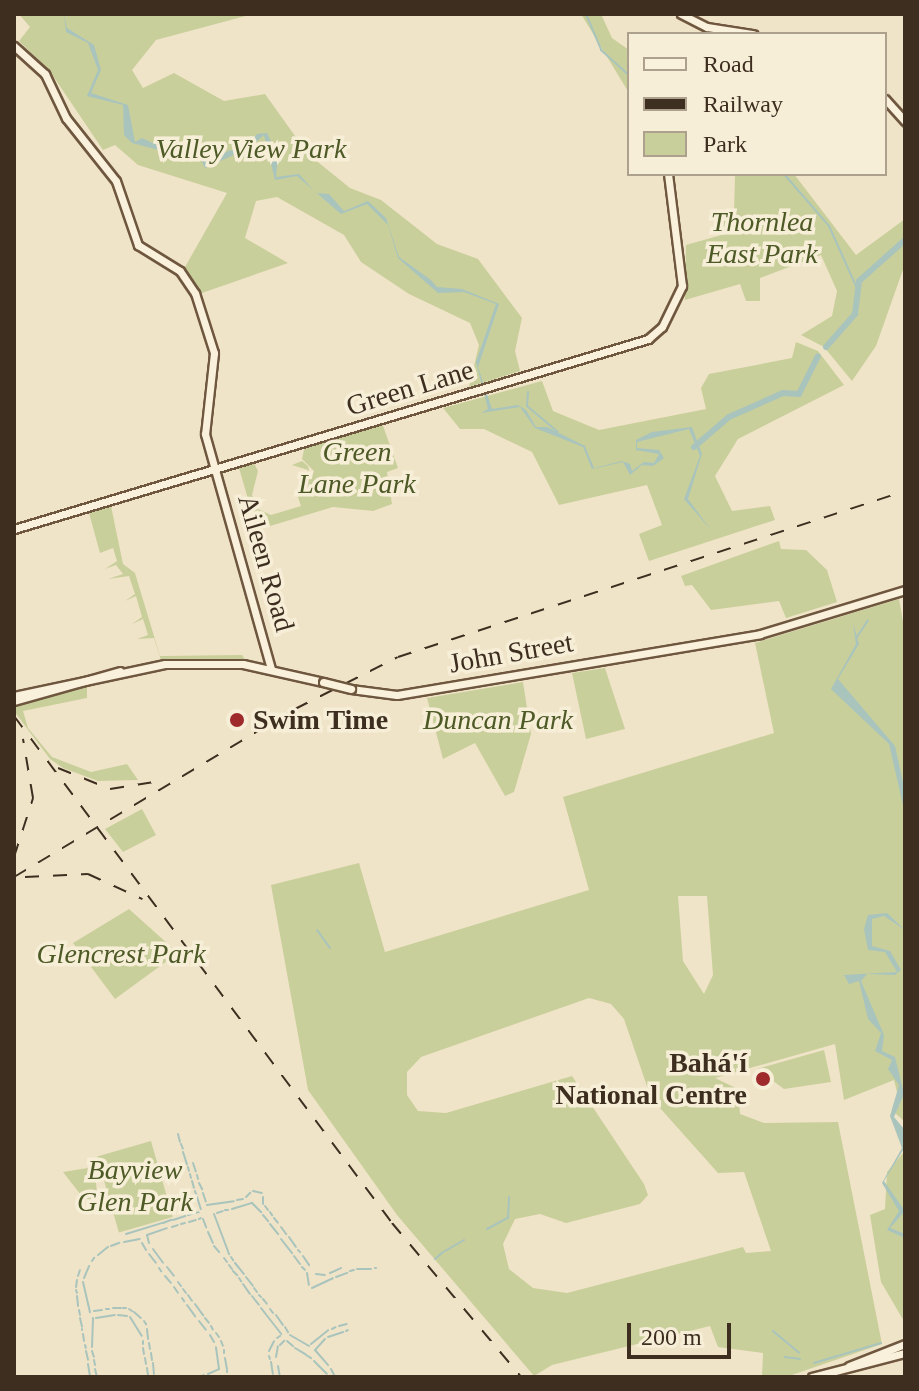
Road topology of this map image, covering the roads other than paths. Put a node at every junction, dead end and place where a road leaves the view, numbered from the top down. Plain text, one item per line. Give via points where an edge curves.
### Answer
1 (681, 14) edge
2 (721, 32) edge
3 (14, 46) edge
4 (887, 101) edge
5 (905, 121) edge
6 (668, 176) edge
7 (215, 470) junction
8 (14, 529) edge
9 (905, 590) edge
10 (271, 669) junction
11 (14, 699) edge
12 (905, 1344) edge
13 (902, 1356) edge
14 (847, 1367) junction
15 (812, 1377) edge

1 - 2 street
3 - 7 street, Aileen Road via 45,74 66,118 116,181 138,245 180,271 193,290 214,353 204,421
4 - 5 street
6 - 7 street, Green Lane via 682,286 662,327 632,345
7 - 8 street, Green Lane
7 - 10 street, Aileen Road
9 - 10 street, John Street, bridge via 760,634 397,695
10 - 11 street, John Street via 171,664 120,671
12 - 14 street
13 - 14 street
14 - 15 street

